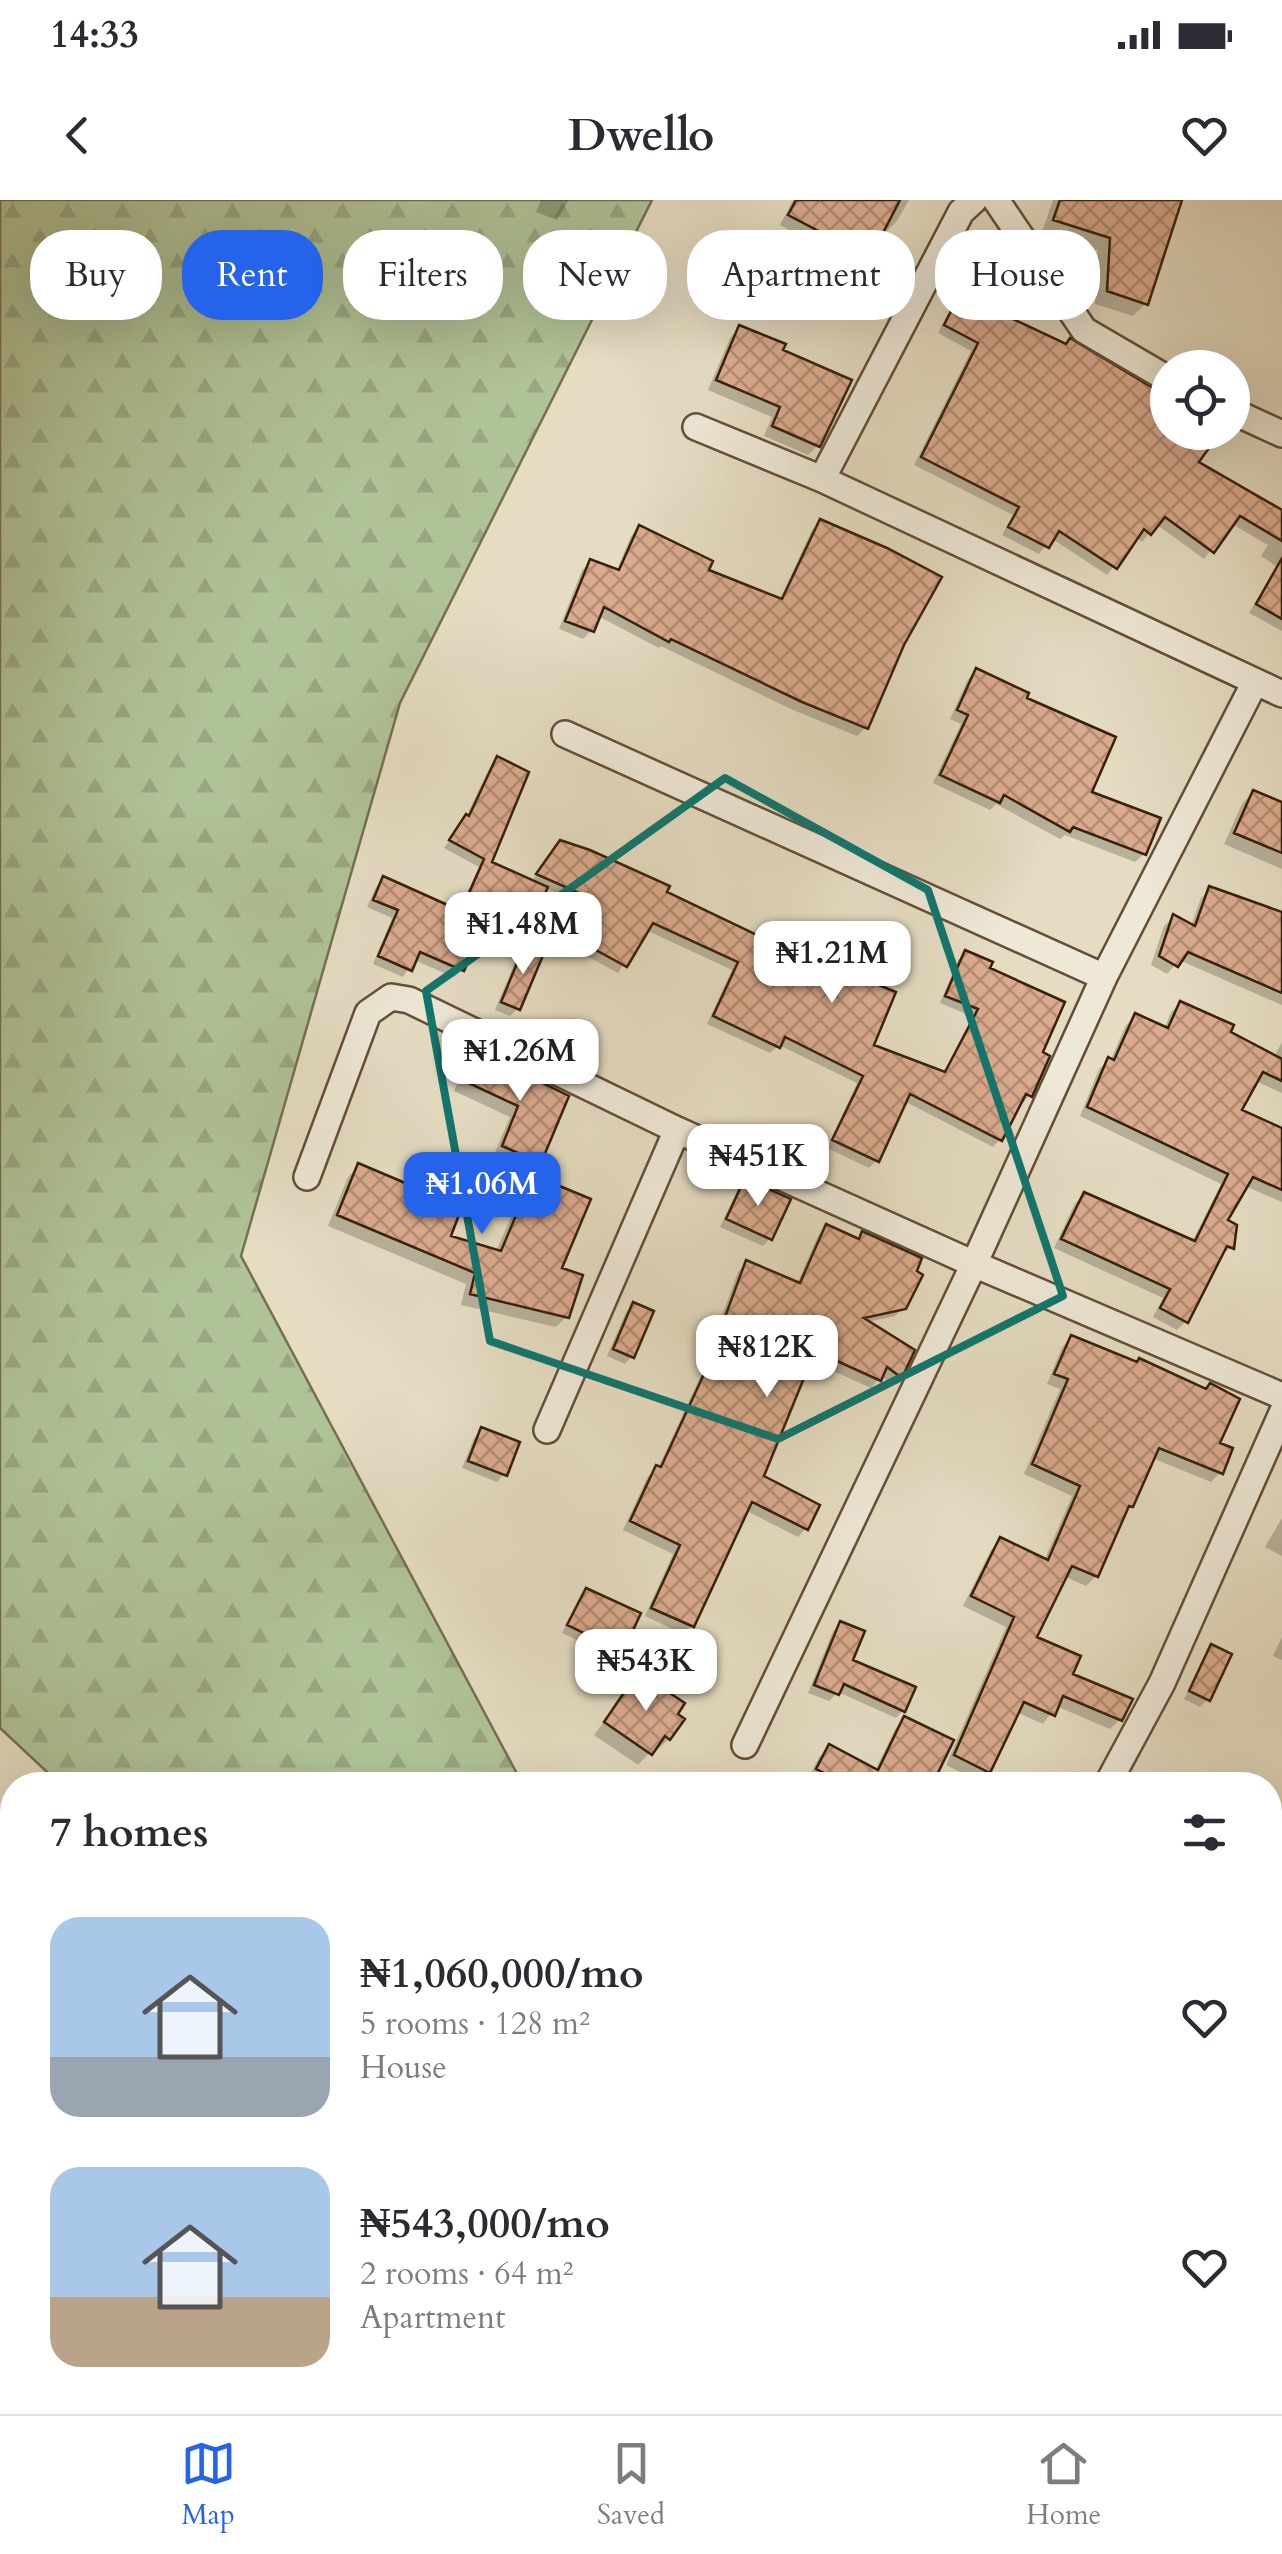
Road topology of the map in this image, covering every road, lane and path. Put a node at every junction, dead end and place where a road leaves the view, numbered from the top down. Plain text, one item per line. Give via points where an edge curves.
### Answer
1 (974, 200) edge
2 (996, 200) edge
3 (1150, 368) edge
4 (1250, 419) edge
5 (696, 427) dead end
6 (1282, 434) edge
7 (822, 479) junction
8 (1255, 682) junction
9 (1282, 694) edge
10 (565, 734) dead end
11 (1104, 977) junction
12 (677, 1130) junction
13 (307, 1178) dead end
14 (974, 1264) junction
15 (1282, 1396) edge
16 (1282, 1414) edge
17 (548, 1430) dead end
18 (745, 1744) dead end
19 (1114, 1772) edge

1 - 7 street via 961,212
2 - 3 street via 1084,330
4 - 6 street
5 - 7 street
7 - 8 street
8 - 9 street
8 - 11 street
10 - 11 street
11 - 14 street
12 - 13 street via 409,1000 390,997 368,1013
12 - 14 street
12 - 17 street
14 - 15 street
14 - 18 street
16 - 19 street via 1162,1684

